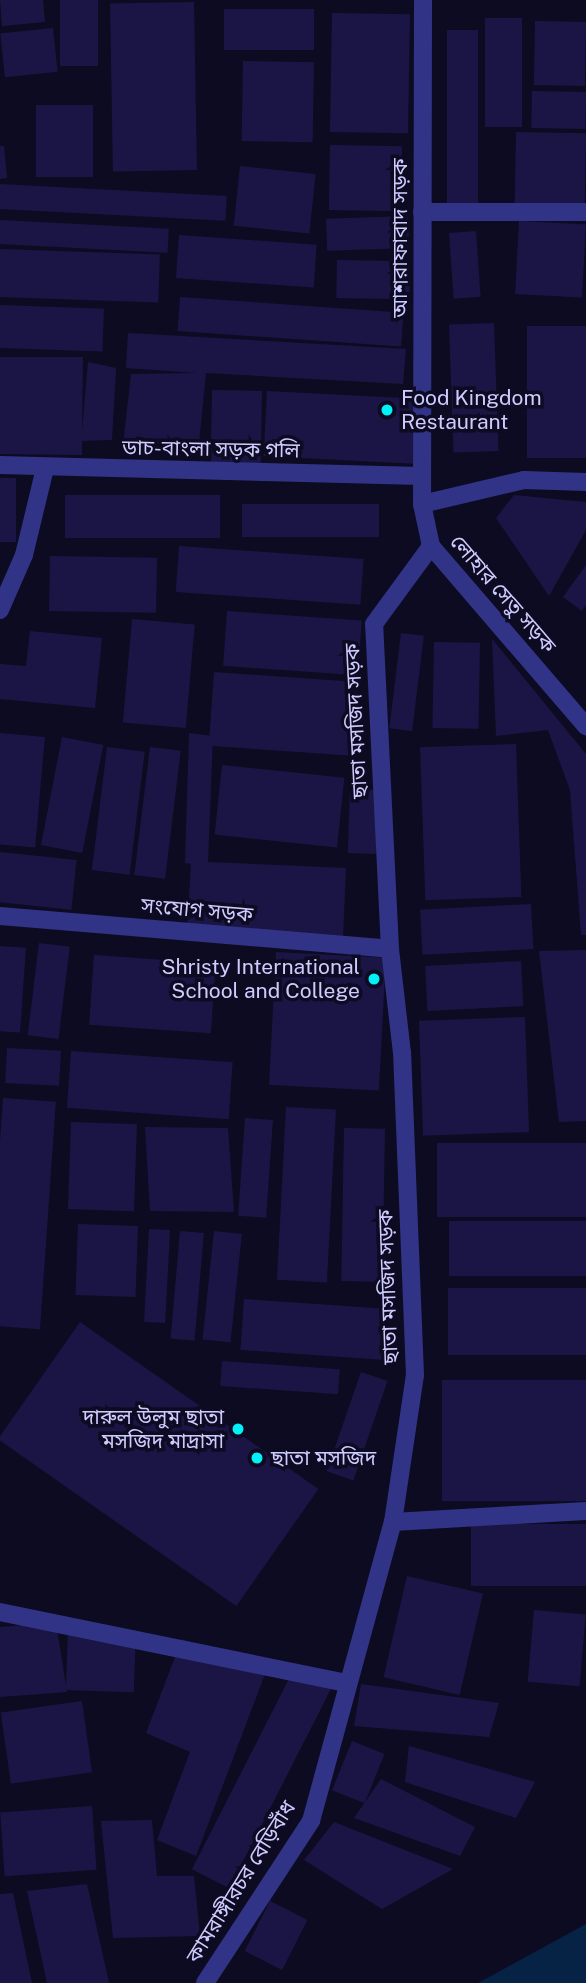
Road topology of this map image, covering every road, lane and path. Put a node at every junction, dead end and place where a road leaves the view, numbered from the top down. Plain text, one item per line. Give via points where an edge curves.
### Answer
1 (424, 0) edge
2 (422, 212) junction
3 (586, 212) edge
4 (0, 465) edge
5 (45, 468) junction
6 (422, 476) junction
7 (586, 482) edge
8 (422, 504) junction
9 (431, 547) junction
10 (0, 610) edge
11 (586, 726) edge
12 (0, 916) edge
13 (390, 949) junction
14 (586, 1511) edge
15 (393, 1522) junction
16 (0, 1612) edge
17 (347, 1683) junction
18 (205, 1983) edge

1 - 2 street, আশরাফাবাদ সড়ক
2 - 3 street
2 - 6 street, আশরাফাবাদ সড়ক
4 - 5 street, ডাচ-বাংলা সড়ক গলি
5 - 6 street, ডাচ-বাংলা সড়ক গলি
5 - 10 street via 24,555
6 - 8 street, লোহার সেতু সড়ক
7 - 8 street via 524,480
8 - 9 street, লোহার সেতু সড়ক
9 - 11 street, লোহার সেতু সড়ক
9 - 13 street, ছাতা মসজিদ সড়ক via 373,624
12 - 13 street, সংযোগ সড়ক
13 - 15 street, ছাতা মসজিদ সড়ক via 402,1053 415,1375
14 - 15 street
15 - 17 street, ছাতা মসজিদ সড়ক
16 - 17 street
17 - 18 street, কামরাঙ্গীরচর বেড়িবাঁধ via 311,1821

